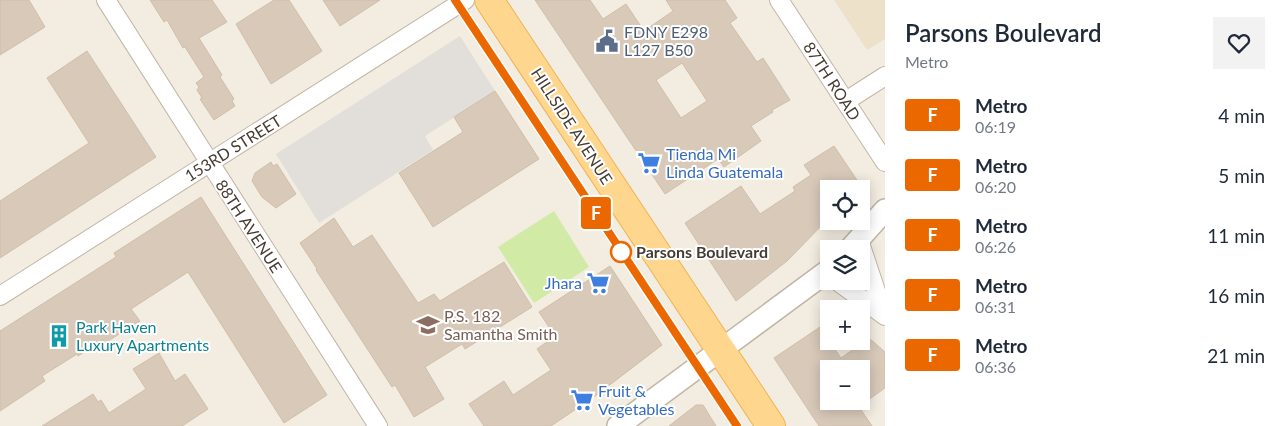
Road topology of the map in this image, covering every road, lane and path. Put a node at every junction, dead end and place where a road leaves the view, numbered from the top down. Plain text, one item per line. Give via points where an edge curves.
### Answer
1 (106, 0) edge
2 (466, 0) edge
3 (489, 0) edge
4 (779, 0) edge
5 (885, 76) edge
6 (846, 102) junction
7 (885, 162) edge
8 (209, 163) junction
9 (885, 210) edge
10 (858, 240) edge
11 (820, 282) edge
12 (870, 282) edge
13 (850, 290) edge
14 (0, 296) edge
15 (884, 316) edge
16 (720, 350) junction
17 (378, 426) edge
18 (618, 426) edge
19 (771, 426) edge

1 - 8 street, 88TH AVENUE
2 - 8 street, 153RD STREET
3 - 16 main road, HILLSIDE AVENUE
4 - 6 street, 87TH ROAD
5 - 6 street
6 - 7 street, 87TH ROAD
8 - 14 street, 153RD STREET
8 - 17 street, 88TH AVENUE
9 - 10 street
11 - 16 street
12 - 15 street
13 - 15 street
16 - 18 street
16 - 19 main road, HILLSIDE AVENUE

